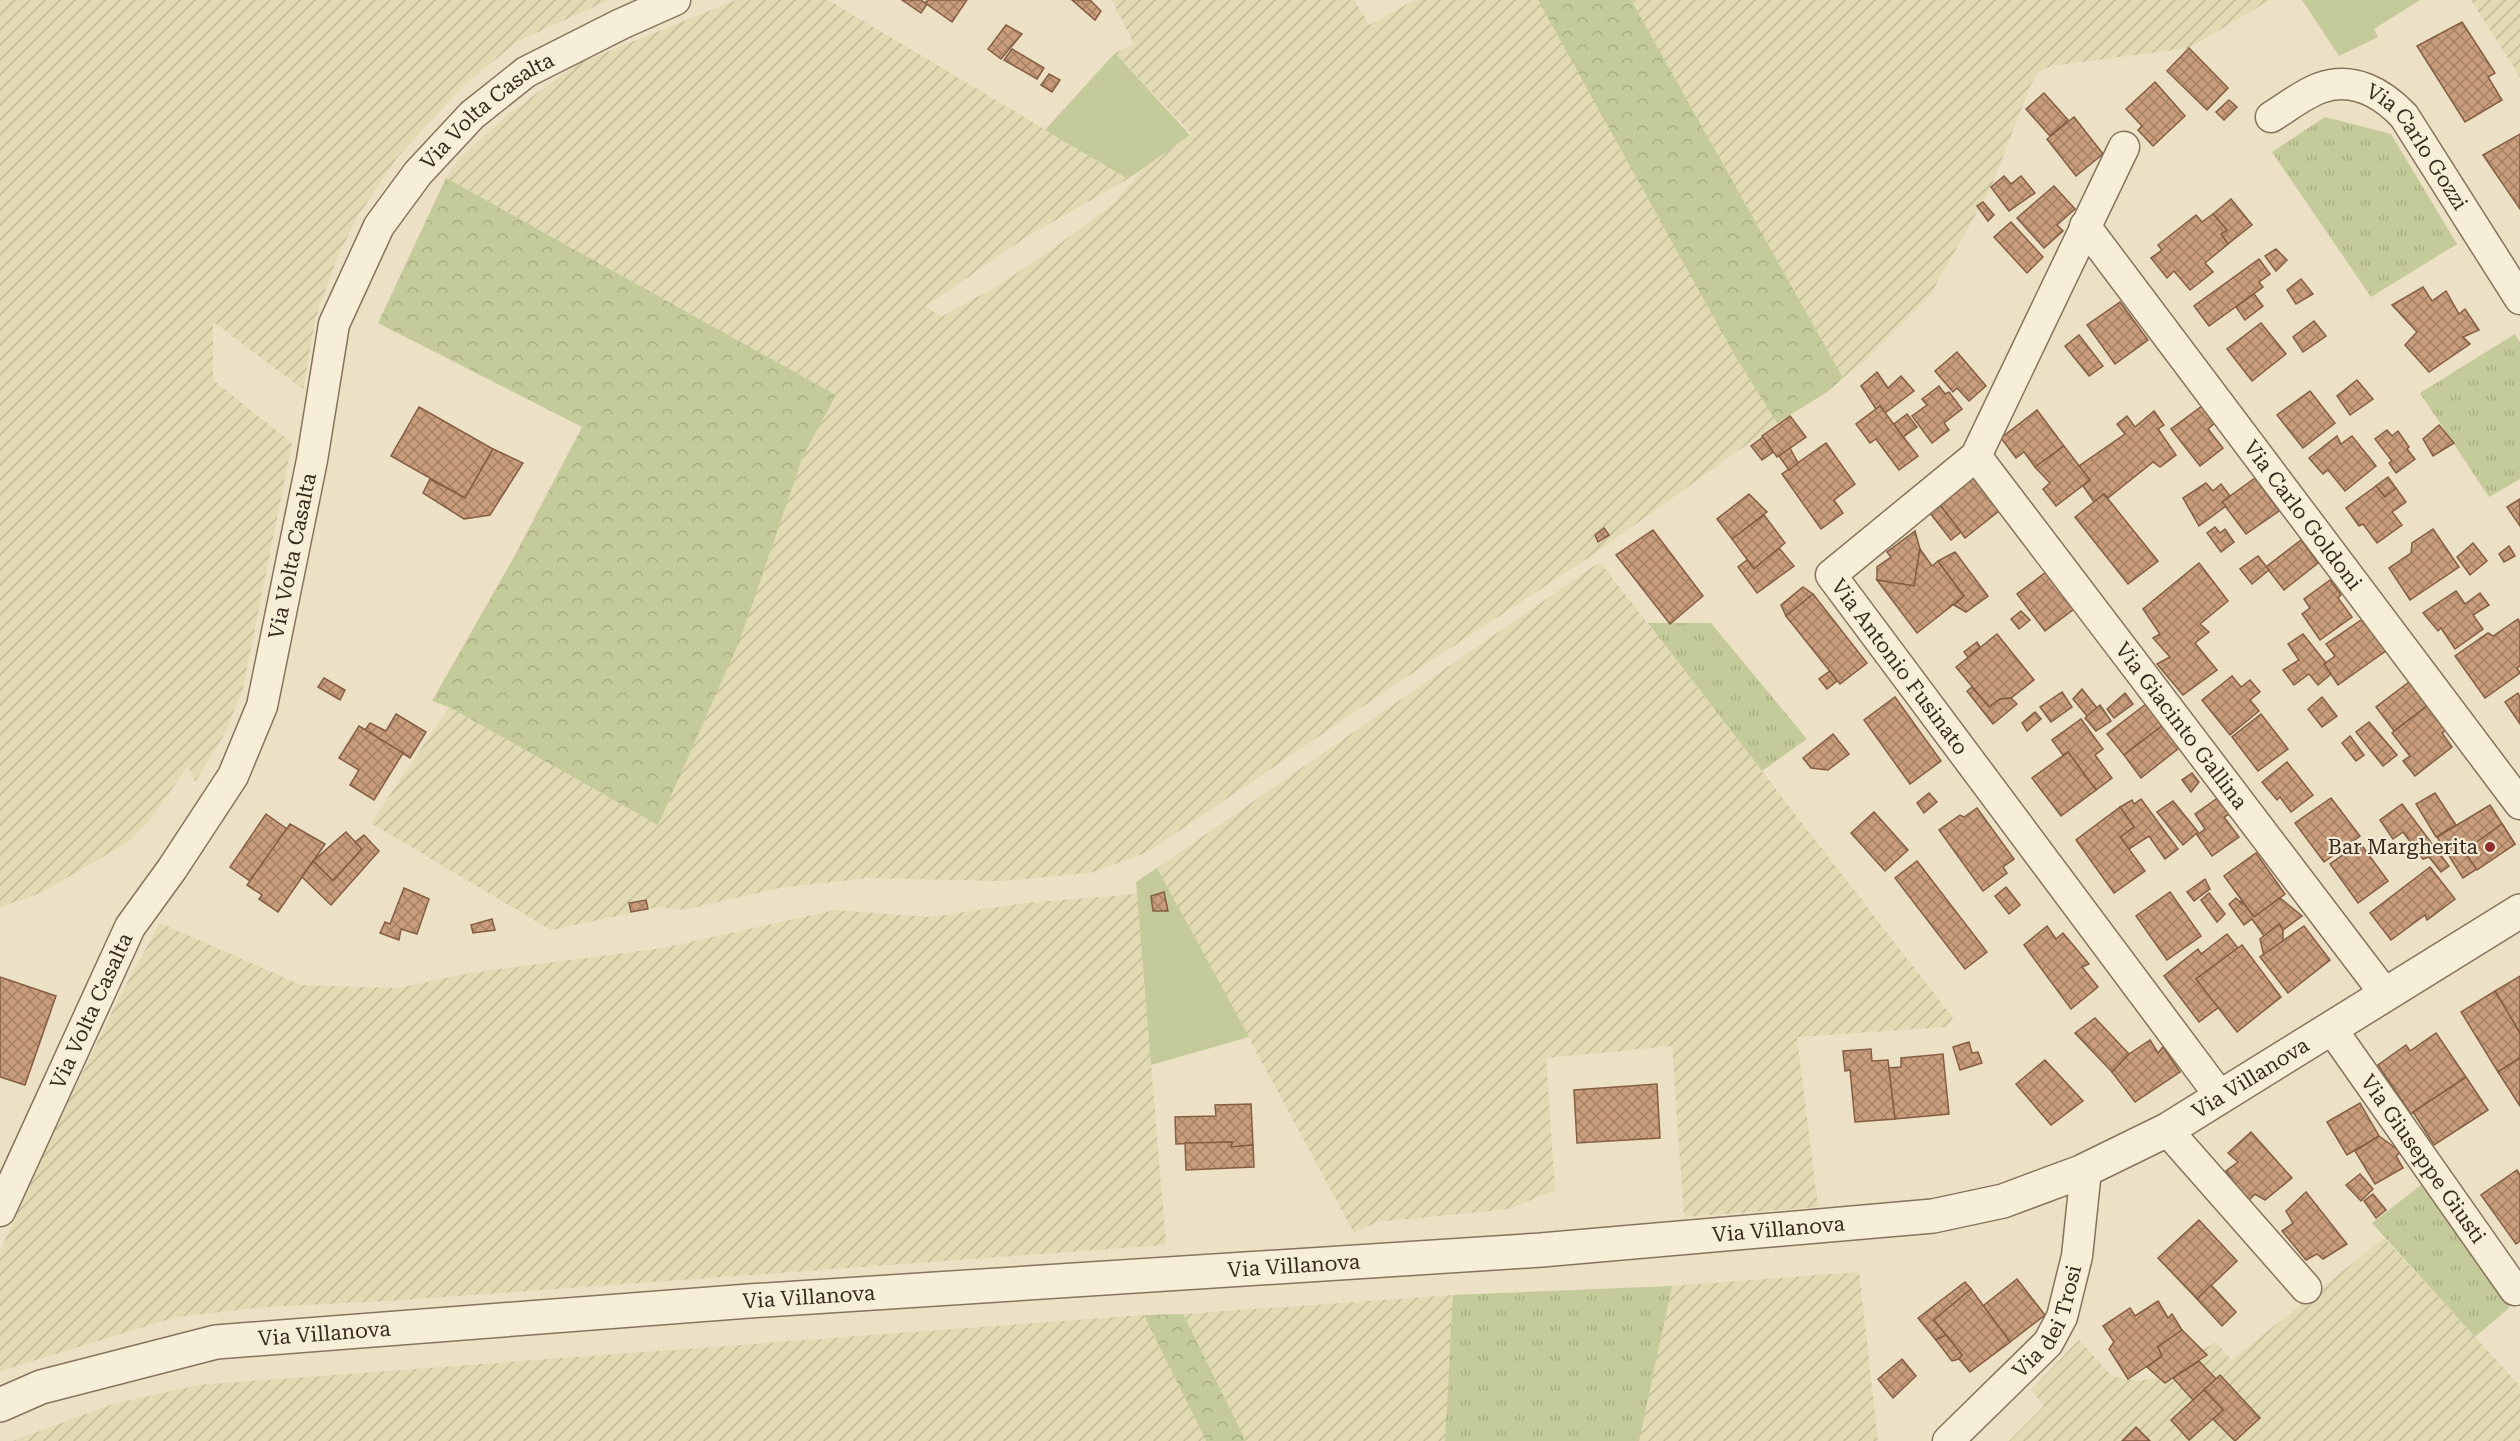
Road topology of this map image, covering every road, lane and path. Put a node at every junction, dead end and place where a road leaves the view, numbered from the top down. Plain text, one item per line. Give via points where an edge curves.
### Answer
1 (675, 0) edge
2 (2271, 117) dead end
3 (2124, 147) dead end
4 (2085, 226) junction
5 (2520, 298) edge
6 (1976, 456) junction
7 (2520, 804) edge
8 (2520, 911) edge
9 (2386, 995) junction
10 (2331, 1028) junction
11 (2220, 1096) junction
12 (2167, 1130) junction
13 (2086, 1170) junction
14 (0, 1211) edge
15 (2306, 1288) dead end
16 (2515, 1290) dead end
17 (0, 1405) edge
18 (1948, 1441) edge

1 - 14 street, Via Volta Casalta via 526,72 472,115 418,172 379,226 334,324 312,460 262,706 233,776 130,927
2 - 5 street, Via Carlo Gozzi via 2320,88 2346,84 2386,97 2404,116
3 - 4 street, Via Antonio Fusinato
4 - 6 street, Via Antonio Fusinato
4 - 7 street, Via Carlo Goldoni
6 - 9 street, Via Giacinto Gallina
6 - 11 street, Via Antonio Fusinato via 1831,575
8 - 9 street, Via Villanova
9 - 10 street, Via Villanova
10 - 11 street, Via Villanova
10 - 16 street, Via Giuseppe Giusti
11 - 12 street, Via Villanova
12 - 13 street, Via Villanova
12 - 15 street
13 - 17 street, Via Villanova via 2003,1201 1933,1216 1541,1250 749,1301 216,1342 41,1387
13 - 18 street, Via dei Trosi via 2077,1256 2062,1317 2048,1343

